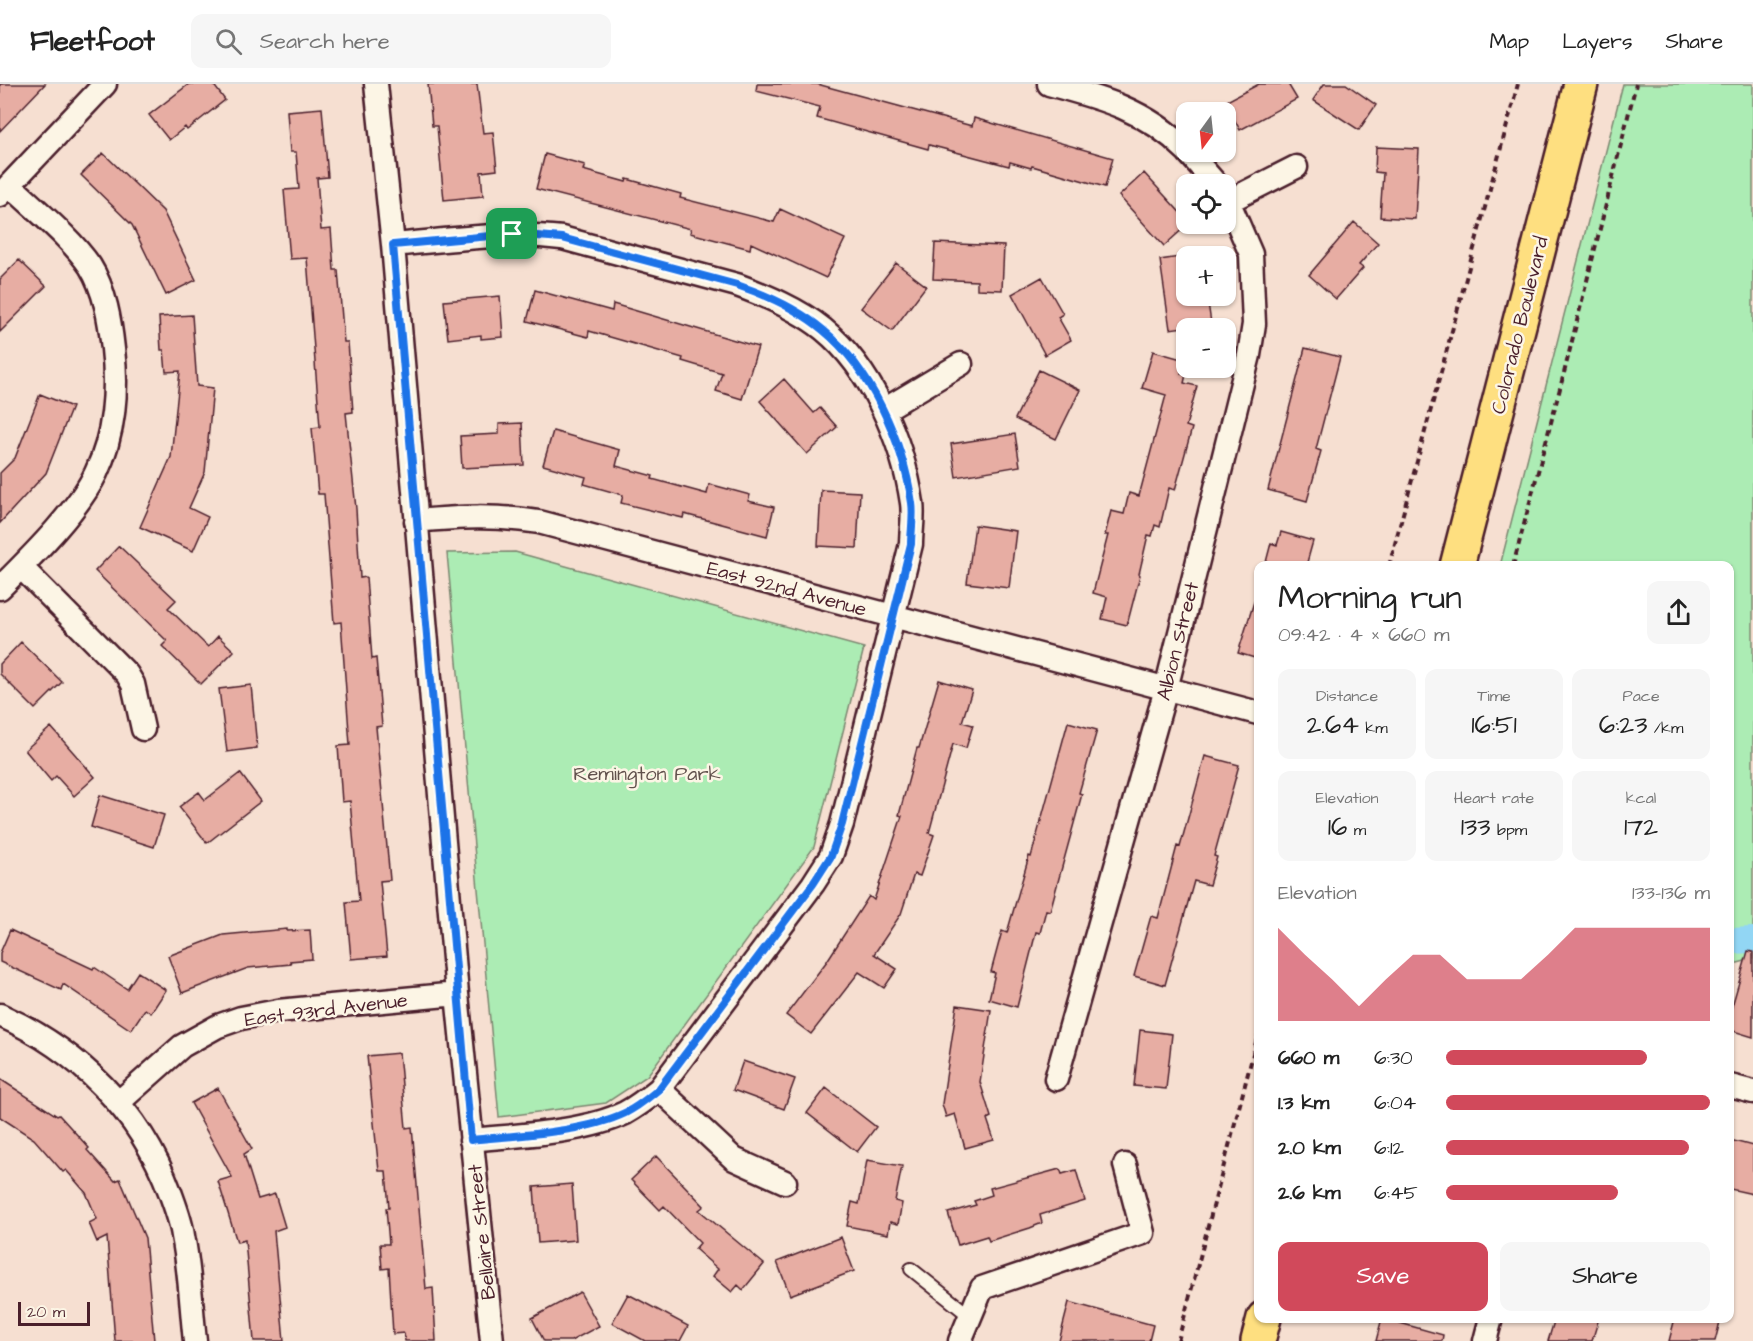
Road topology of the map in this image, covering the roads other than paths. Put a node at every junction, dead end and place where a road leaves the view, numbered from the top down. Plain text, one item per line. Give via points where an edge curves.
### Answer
1 (105, 84) edge
2 (376, 84) edge
3 (1049, 84) edge
4 (1581, 84) edge
5 (1176, 141) edge
6 (1196, 162) edge
7 (1296, 167) dead end
8 (1207, 174) edge
9 (5, 190) edge
10 (1236, 190) edge
11 (1236, 221) edge
12 (393, 245) junction
13 (961, 364) dead end
14 (884, 410) junction
15 (416, 520) junction
16 (1458, 561) edge
17 (21, 567) junction
18 (0, 588) edge
19 (894, 615) junction
20 (1166, 689) junction
21 (1254, 712) edge
22 (143, 729) dead end
23 (457, 994) junction
24 (0, 1015) edge
25 (1056, 1079) dead end
26 (1734, 1087) edge
27 (659, 1089) junction
28 (1753, 1092) edge
29 (119, 1102) junction
30 (471, 1140) junction
31 (1125, 1165) dead end
32 (785, 1182) dead end
33 (911, 1269) dead end
34 (970, 1316) junction
35 (1263, 1323) edge
36 (1490, 1323) edge
37 (195, 1341) edge
38 (492, 1341) edge
39 (960, 1341) edge
40 (1258, 1341) edge
41 (1485, 1341) edge

1 - 9 street
2 - 12 street, Bellaire Street
3 - 5 street, Albion Street via 1116,103 1160,127
4 - 16 main road, Colorado Boulevard
6 - 8 street, Albion Street
7 - 10 street
9 - 17 street via 65,238 90,267 105,301 115,364 111,427 96,474 77,504
11 - 20 street, Albion Street via 1251,254 1254,324
12 - 14 street via 532,234 562,238 737,285 805,316 824,330 859,370
12 - 15 street, Bellaire Street
13 - 14 street
14 - 19 street via 904,464 912,505 911,544
15 - 19 street, East 92nd Avenue via 506,516 539,522
15 - 23 street, Bellaire Street
17 - 18 street
17 - 22 street via 127,674
19 - 20 street, East 92nd Avenue
19 - 27 street via 831,856
20 - 21 street, East 92nd Avenue
20 - 25 street, Albion Street
23 - 29 street, East 93rd Avenue via 241,1018 182,1047
23 - 30 street, Bellaire Street
24 - 29 street via 45,1037 84,1066
26 - 28 street
27 - 30 street via 625,1113 602,1122
27 - 32 street via 734,1159
29 - 37 street via 146,1140 178,1216 184,1236
30 - 38 street, Bellaire Street
31 - 34 street via 1143,1233 982,1288
33 - 34 lane
34 - 39 street
35 - 40 main road
36 - 41 street

